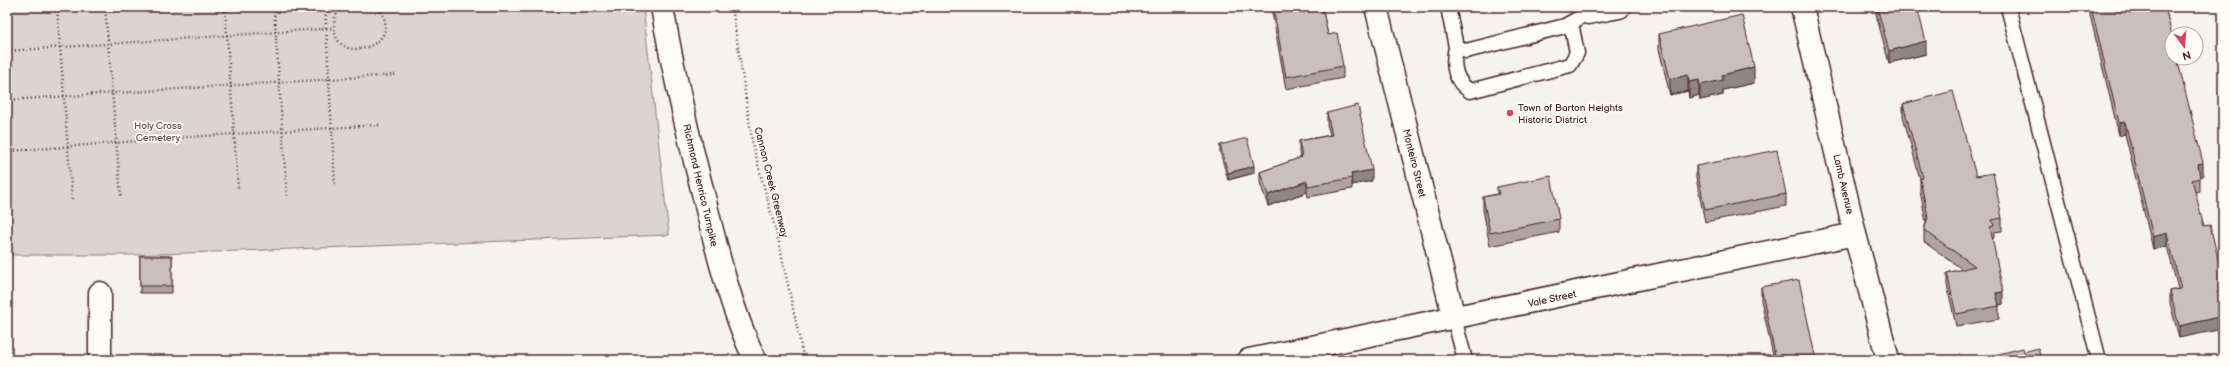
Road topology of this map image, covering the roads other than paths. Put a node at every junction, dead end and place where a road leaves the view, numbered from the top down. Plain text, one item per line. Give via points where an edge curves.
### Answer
1 (662, 7) edge
2 (1376, 7) edge
3 (1448, 7) edge
4 (1620, 7) edge
5 (1802, 7) edge
6 (2008, 7) edge
7 (1580, 18) junction
8 (1456, 47) junction
9 (1856, 234) junction
10 (100, 293) dead end
11 (1454, 318) junction
12 (100, 360) edge
13 (755, 360) edge
14 (1249, 360) edge
15 (1465, 360) edge
16 (1888, 360) edge
17 (2099, 360) edge

1 - 13 street, Richmond Henrico Turnpike via 718,256 738,320
2 - 11 street, Monteiro Street
3 - 8 lane
4 - 7 street
5 - 9 street, Lamb Avenue
6 - 17 lane
7 - 8 lane via 1565,26 1466,51
7 - 8 lane via 1577,53 1570,65 1470,91 1462,86 1452,62
9 - 11 street, Vale Street
9 - 16 street, Lamb Avenue
10 - 12 street
11 - 14 street, Vale Street
11 - 15 lane

